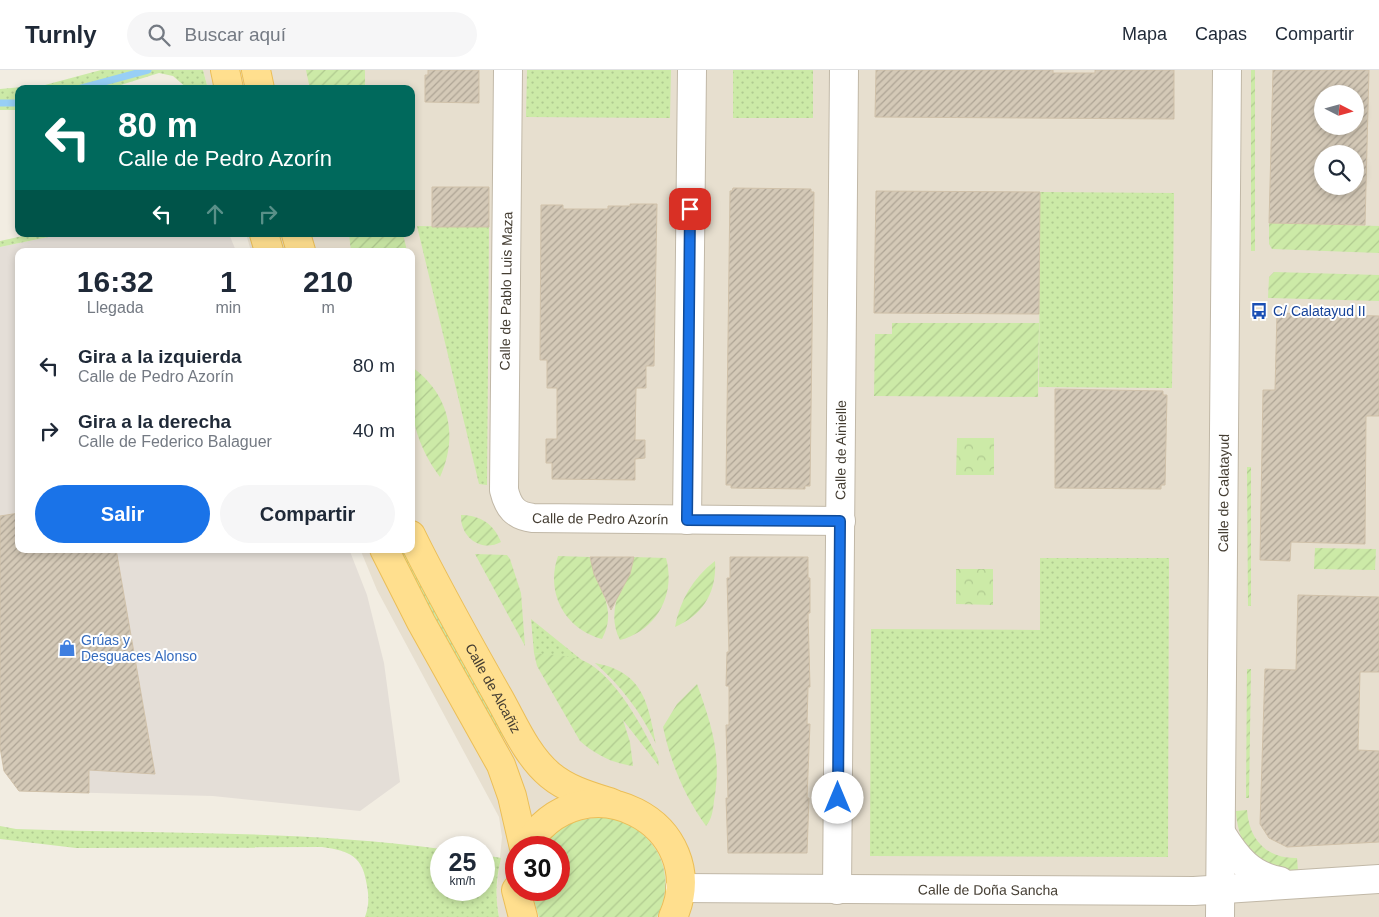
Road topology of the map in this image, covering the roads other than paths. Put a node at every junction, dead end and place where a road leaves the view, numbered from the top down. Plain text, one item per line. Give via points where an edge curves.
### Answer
1 (226, 70) edge
2 (256, 70) edge
3 (508, 70) edge
4 (692, 70) edge
5 (844, 70) edge
6 (1226, 70) edge
7 (228, 85) edge
8 (259, 85) edge
9 (513, 511) joint
10 (687, 520) junction
11 (840, 521) junction
12 (415, 543) edge
13 (386, 553) edge
14 (612, 803) junction
15 (1221, 833) junction
16 (521, 836) edge
17 (533, 836) edge
18 (1379, 879) edge
19 (1294, 883) junction
20 (680, 888) junction
21 (1220, 889) junction
22 (837, 890) junction
23 (519, 901) edge
24 (523, 917) edge
25 (673, 917) edge
26 (1220, 917) edge

1 - 7 main road
2 - 8 main road
3 - 9 street, Calle de Pablo Luis Maza via 504,490 506,502
4 - 10 street
5 - 11 street, Calle de Ainielle
6 - 15 street, Calle de Calatayud
9 - 10 street, Calle de Pedro Azorín via 522,517 533,518
10 - 11 street, Calle de Pedro Azorín
11 - 22 street, Calle de Ainielle
12 - 14 main road, Calle de Alcañiz via 530,752 560,783
13 - 16 main road via 501,765
14 - 17 main road via 596,802 567,808 542,824
14 - 20 main road, Calle de Alcañiz via 643,815 662,833 675,855
15 - 19 street, Calle de Doña Sancha via 1231,850 1249,869 1272,879
15 - 21 street, Calle de Calatayud
18 - 19 street, Calle de Doña Sancha
19 - 21 street, Calle de Doña Sancha
20 - 22 street, Calle de Doña Sancha
20 - 25 main road
21 - 22 street, Calle de Doña Sancha
21 - 26 street, Calle de Calatayud
23 - 24 main road

